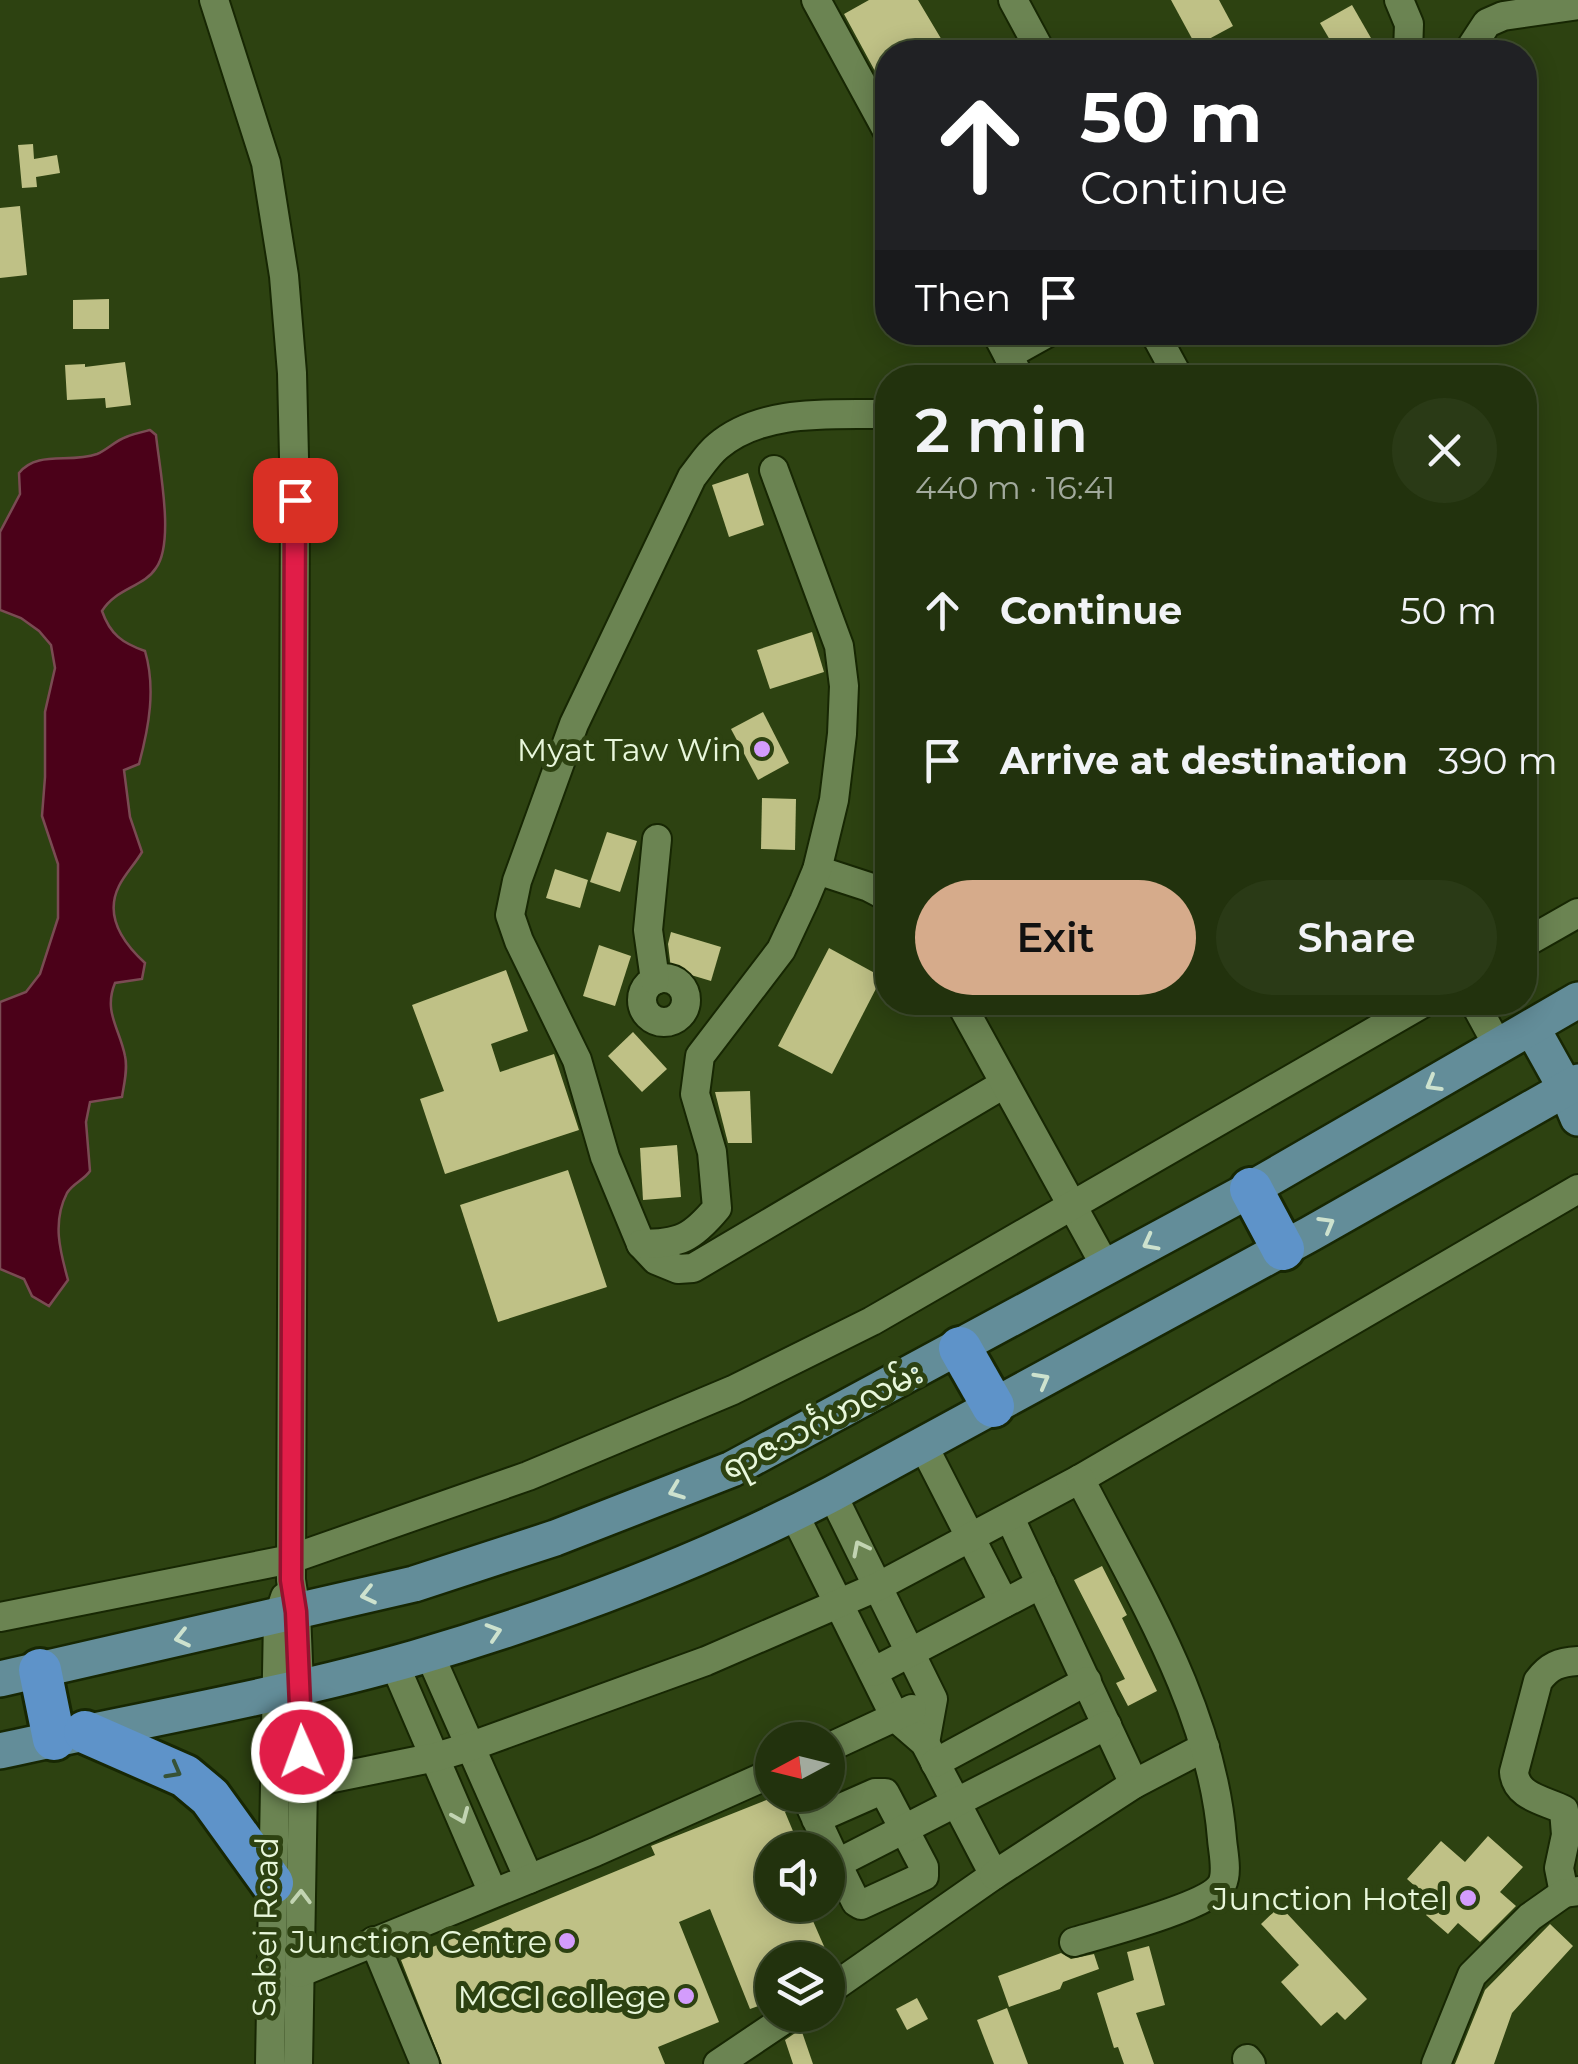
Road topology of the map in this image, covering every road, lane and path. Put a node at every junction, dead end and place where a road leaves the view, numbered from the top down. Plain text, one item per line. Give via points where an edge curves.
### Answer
1 (214, 0) edge
2 (1014, 0) edge
3 (1399, 0) edge
4 (819, 1) edge
5 (1578, 5) edge
6 (1036, 40) edge
7 (1408, 40) edge
8 (1476, 40) edge
9 (875, 107) edge
10 (875, 414) edge
11 (774, 470) dead end
12 (657, 839) dead end
13 (817, 870) junction
14 (875, 890) edge
15 (1578, 912) edge
16 (1537, 937) edge
17 (1578, 1000) edge
18 (967, 1015) edge
19 (1403, 1015) edge
20 (1481, 1015) edge
21 (1532, 1028) junction
22 (712, 1040) junction
23 (1498, 1046) junction
24 (1004, 1084) junction
25 (1574, 1096) edge
26 (1251, 1189) junction
27 (1578, 1189) edge
28 (1073, 1207) junction
29 (641, 1244) junction
30 (1283, 1248) junction
31 (1106, 1267) junction
32 (960, 1348) junction
33 (994, 1406) junction
34 (922, 1444) junction
35 (1080, 1479) junction
36 (832, 1494) junction
37 (794, 1514) junction
38 (1010, 1518) junction
39 (970, 1539) junction
40 (1041, 1584) junction
41 (879, 1586) junction
42 (289, 1592) junction
43 (1004, 1603) junction
44 (840, 1605) junction
45 (0, 1617) edge
46 (909, 1652) junction
47 (429, 1653) junction
48 (1578, 1660) edge
49 (394, 1663) junction
50 (873, 1672) junction
51 (20, 1674) edge
52 (1087, 1681) junction
53 (288, 1689) junction
54 (933, 1699) junction
55 (895, 1717) junction
56 (1107, 1725) junction
57 (69, 1736) junction
58 (845, 1740) edge
59 (469, 1747) junction
60 (1205, 1747) junction
61 (0, 1751) edge
62 (930, 1753) junction
63 (436, 1757) junction
64 (755, 1780) edge
65 (303, 1784) junction
66 (1134, 1784) junction
67 (954, 1802) junction
68 (1571, 1815) edge
69 (905, 1829) junction
70 (822, 1832) edge
71 (845, 1859) edge
72 (994, 1874) junction
73 (529, 1878) junction
74 (845, 1881) edge
75 (272, 1883) junction
76 (1571, 1892) edge
77 (492, 1893) junction
78 (374, 1941) junction
79 (1074, 1942) dead end
80 (300, 1973) junction
81 (845, 1979) edge
82 (766, 2032) edge
83 (270, 2064) edge
84 (298, 2064) edge
85 (424, 2064) edge
86 (718, 2064) edge
87 (1436, 2064) edge

1 - 42 street, Sabei Road via 266,162 292,373
2 - 6 street
3 - 7 street
4 - 9 street
5 - 8 street via 1503,16 1487,23
10 - 29 street via 757,424 717,446 692,477 574,724 516,882 510,915 576,1060
11 - 13 street via 839,646 844,686 834,800
12 - 22 street via 648,930 654,980 670,978 682,986 681,1014
13 - 14 street
13 - 22 street via 781,950
15 - 16 street
17 - 21 main road, ရာဇသင်္ဂဟလမ်း
18 - 24 street
19 - 28 street
20 - 23 street
21 - 23 main road, ရာဇသင်္ဂဟလမ်း
21 - 25 main road
22 - 29 street via 700,1056 695,1094 712,1152 717,1208 698,1232 670,1244
23 -> 26 main road, ရာဇသင်္ဂဟလမ်း
24 - 28 street
24 - 29 street via 693,1268 656,1260
30 -> 25 main road, ရာဇသင်္ဂဟလမ်း
26 - 30 highway
26 -> 31 main road, ရာဇသင်္ဂဟလမ်း
27 - 35 street
28 - 31 street
28 - 42 street via 872,1321 733,1390 528,1476
33 -> 30 main road, ရာဇသင်္ဂဟလမ်း
31 - 32 main road, ရာဇသင်္ဂဟလမ်း
32 - 33 highway
32 -> 42 main road, ရာဇသင်္ဂဟလမ်း via 732,1468 555,1538 414,1584
33 - 34 main road, ရာဇသင်္ဂဟလမ်း
34 - 36 main road, ရာဇသင်္ဂဟလမ်း
34 - 39 street
35 - 38 street
35 - 60 street via 1164,1642
36 - 37 main road, ရာဇသင်္ဂဟလမ်း
41 -> 36 street
37 - 44 street
47 -> 37 main road, ရာဇသင်္ဂဟလမ်း via 586,1603
38 - 39 street
38 - 40 street
39 - 41 street
39 - 43 street
40 - 43 street
40 - 52 street
41 - 44 street
41 - 46 street
42 - 45 street
42 -> 51 main road, ရာဇသင်္ဂဟလမ်း
42 - 53 street, Sabei Road
43 - 46 street
44 - 50 street
44 - 59 street
46 - 50 street
46 - 54 street
47 - 49 main road, ရာဇသင်္ဂဟလမ်း
47 - 59 street
48 - 68 street via 1546,1669 1538,1681 1514,1772 1524,1794
49 - 53 main road, ရာဇသင်္ဂဟလမ်း
49 - 63 street
50 - 55 street
51 - 57 highway
52 - 56 street
52 - 62 street
53 - 57 main road, ရာဇသင်္ဂဟလမ်း
53 - 65 street, Sabei Road
53 - 75 street, Sabei Road
54 - 55 street
54 - 62 street
55 - 58 street
55 - 62 street
56 - 66 street
56 - 67 street
57 - 61 main road, ရာဇသင်္ဂဟလမ်း
57 -> 75 highway via 184,1776 210,1798
59 - 63 street
59 - 73 street
60 - 66 street
60 - 79 street via 1220,1807 1223,1882 1166,1914
62 - 67 street
63 - 65 street
63 -> 77 street
64 - 73 street
80 -> 65 street, Sabei Road
66 - 72 street
67 - 69 street
67 - 72 street
68 - 76 street via 1559,1868
69 - 70 street via 881,1792 813,1811
69 - 71 street
69 - 74 street via 924,1867 918,1882 861,1905
72 - 81 street
73 - 77 street
75 - 83 street, Sabei Road
76 - 87 street via 1530,1917 1472,1975
77 - 78 street
78 - 80 street
78 - 85 street
80 - 84 street, Sabei Road
82 - 86 street

